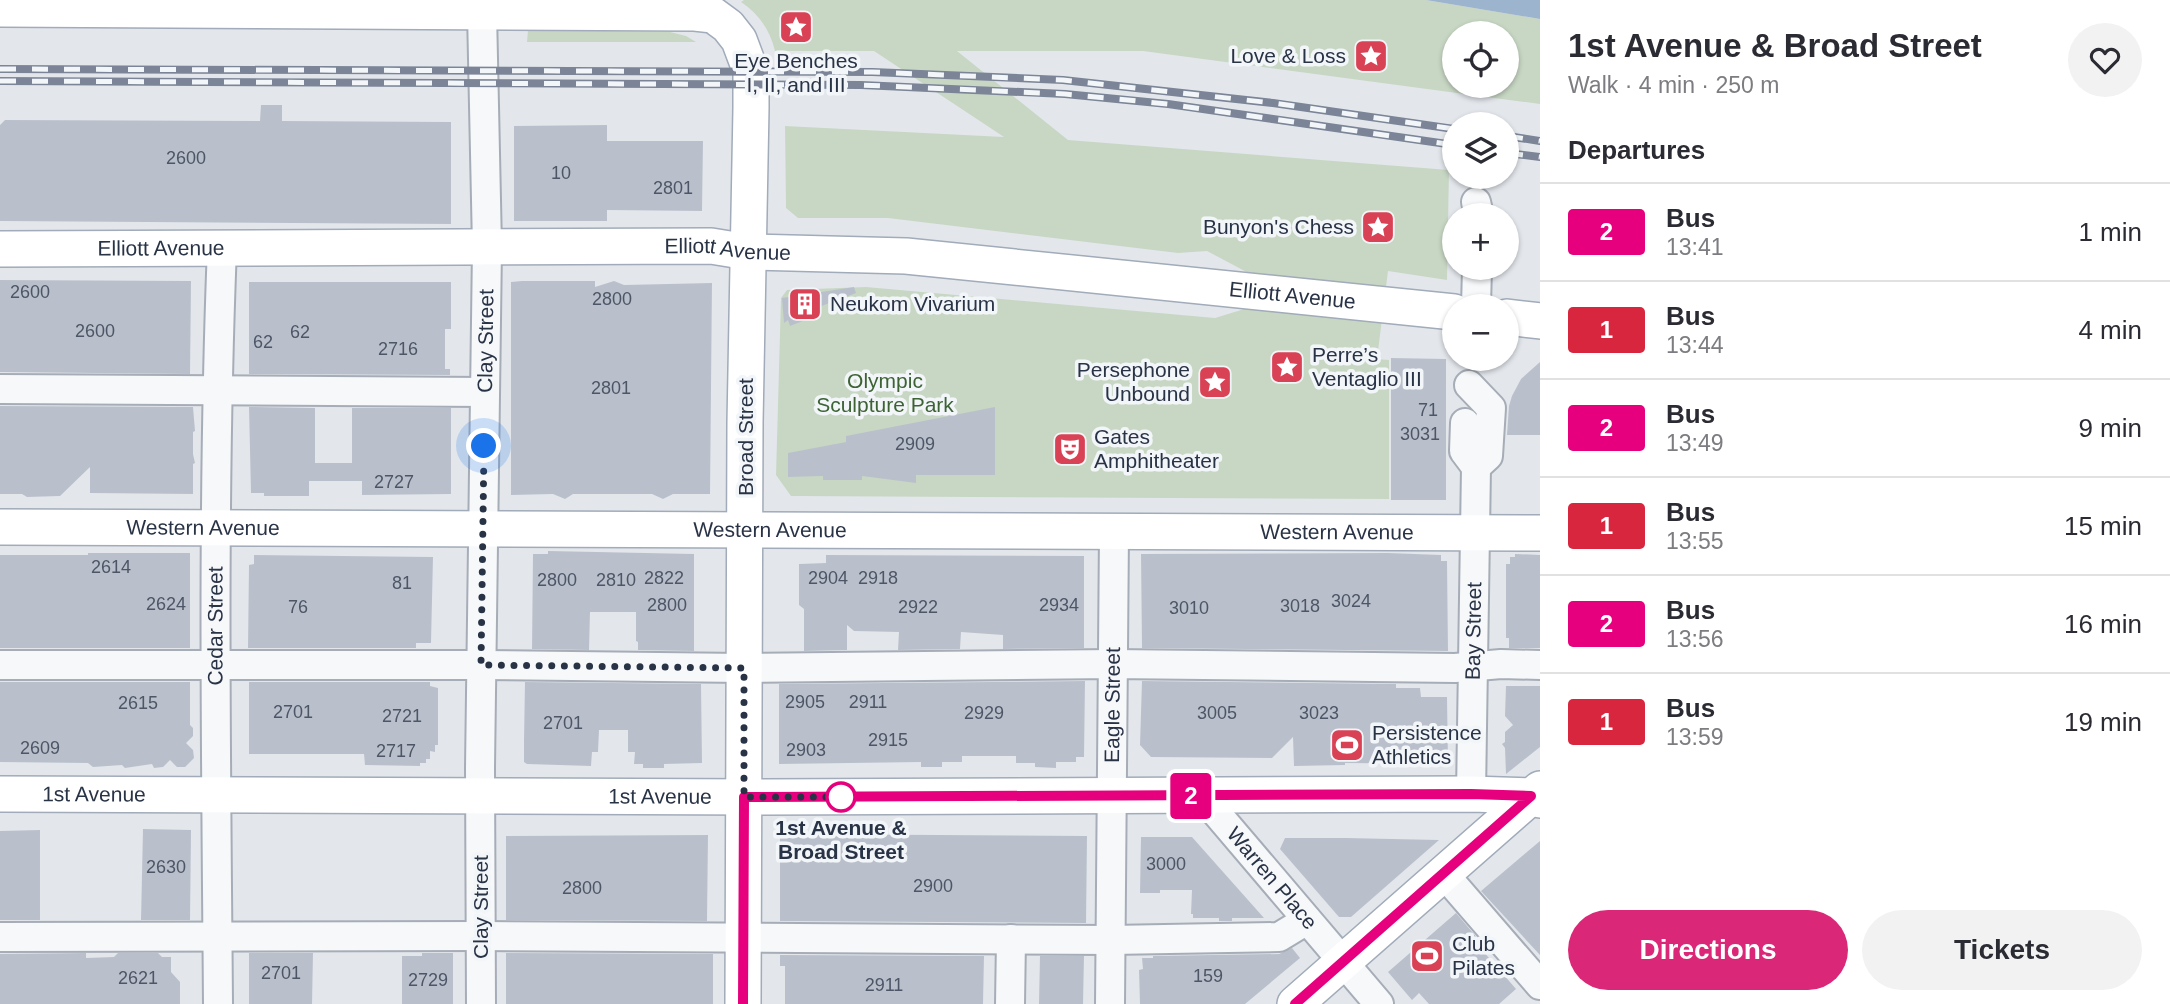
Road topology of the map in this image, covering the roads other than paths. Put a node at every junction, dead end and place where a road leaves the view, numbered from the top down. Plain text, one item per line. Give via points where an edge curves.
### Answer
1 (722, 8) edge
2 (0, 9) edge
3 (482, 12) junction
4 (222, 247) junction
5 (487, 247) junction
6 (0, 249) edge
7 (748, 252) junction
8 (1442, 311) edge
9 (1519, 318) edge
10 (1540, 321) edge
11 (1469, 385) dead end
12 (0, 389) edge
13 (216, 391) junction
14 (485, 392) junction
15 (1465, 423) dead end
16 (1476, 467) junction
17 (0, 527) edge
18 (215, 528) junction
19 (484, 529) junction
20 (745, 530) junction
21 (1114, 532) junction
22 (1474, 532) junction
23 (1540, 533) edge
24 (215, 664) junction
25 (1113, 664) junction
26 (0, 665) edge
27 (481, 665) junction
28 (1473, 666) junction
29 (1540, 666) edge
30 (744, 668) junction
31 (0, 794) edge
32 (1471, 794) junction
33 (216, 795) junction
34 (1537, 795) edge
35 (1202, 796) junction
36 (480, 797) junction
37 (744, 797) junction
38 (1112, 797) junction
39 (1444, 874) junction
40 (1307, 920) junction
41 (217, 936) junction
42 (482, 936) junction
43 (0, 937) edge
44 (743, 938) junction
45 (1011, 939) junction
46 (1111, 940) junction
47 (1343, 962) junction
48 (1540, 985) edge
49 (218, 1004) edge
50 (481, 1004) edge
51 (743, 1004) edge
52 (1010, 1004) edge
53 (1110, 1004) edge
54 (1295, 1004) edge
55 (1379, 1004) edge

1 - 3 main road
1 - 7 main road, Broad Street via 751,72
2 - 3 main road
3 - 5 street, Clay Street
4 - 5 main road, Elliott Avenue
4 - 6 main road, Elliott Avenue
4 - 13 street, Cedar Street
5 - 7 main road, Elliott Avenue via 711,246
5 - 14 street, Clay Street
7 - 8 main road, Elliott Avenue via 906,256
7 - 20 main road, Broad Street
9 - 10 main road
11 - 16 street via 1491,408 1488,456
12 - 13 street
13 - 14 street
13 - 18 street, Cedar Street
14 - 19 street, Clay Street
15 - 16 street via 1464,451
16 - 22 street, Bay Street
17 - 18 main road, Western Avenue
18 - 19 main road, Western Avenue
18 - 24 street, Cedar Street
19 - 20 main road, Western Avenue
19 - 27 street, Clay Street
20 - 21 main road, Western Avenue
20 - 30 main road, Broad Street
21 - 22 main road, Western Avenue
21 - 25 street, Eagle Street
22 - 23 main road, Western Avenue
22 - 28 street, Bay Street
24 - 26 street
24 - 27 street
24 - 33 street, Cedar Street
25 - 28 street
25 - 30 street
25 - 38 street, Eagle Street
27 - 30 street
27 - 36 street, Clay Street
28 - 29 street
28 - 32 street, Bay Street
30 - 37 main road, Broad Street
31 - 33 main road, 1st Avenue
32 - 34 main road, 1st Avenue
32 - 35 main road, 1st Avenue
33 - 36 main road, 1st Avenue
33 - 41 street, Cedar Street
34 - 39 main road
35 - 38 main road, 1st Avenue
35 - 40 street, Warren Place
36 - 37 main road, 1st Avenue
36 - 42 street, Clay Street
37 - 38 main road, 1st Avenue
37 - 44 main road, Broad Street
38 - 46 street, Eagle Street
39 - 47 main road
39 - 48 street
40 - 46 street via 1279,937
40 - 47 street, Warren Place
41 - 42 street
41 - 43 street
41 - 49 street, Cedar Street
42 - 44 street
42 - 50 street, Clay Street
44 - 45 street
44 - 51 main road, Broad Street
45 - 46 street
45 - 52 street
46 - 53 street, Eagle Street
47 - 54 main road
47 - 55 street, Warren Place

